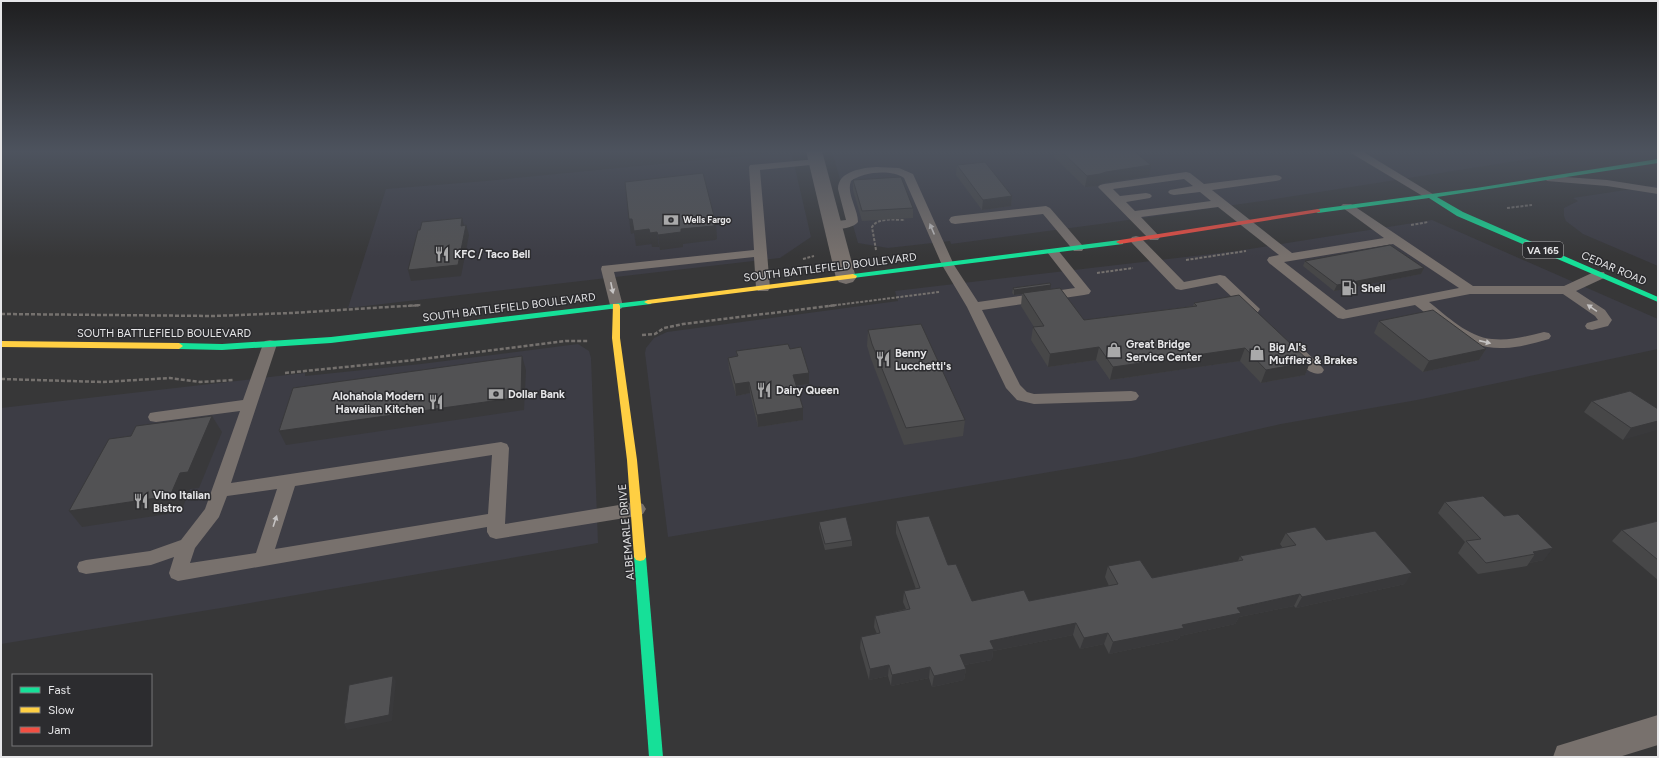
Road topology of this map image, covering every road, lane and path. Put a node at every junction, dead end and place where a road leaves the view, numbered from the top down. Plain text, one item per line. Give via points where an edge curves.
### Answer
1 (756, 186) edge
2 (823, 186) edge
3 (844, 186) edge
4 (914, 186) edge
5 (1108, 186) edge
6 (1214, 186) edge
7 (1414, 186) edge
8 (1493, 186) edge
9 (1627, 186) edge
10 (1202, 188) junction
11 (1658, 191) edge
12 (1174, 192) dead end
13 (1146, 196) dead end
14 (1430, 196) junction
15 (1117, 200) junction
16 (1220, 203) junction
17 (1347, 206) junction
18 (1132, 215) junction
19 (928, 218) junction
20 (955, 220) dead end
21 (1433, 221) dead end
22 (1244, 222) junction
23 (833, 225) junction
24 (1381, 231) junction
25 (1154, 236) junction
26 (1136, 240) junction
27 (1395, 240) junction
28 (1276, 247) junction
29 (1078, 248) junction
30 (876, 250) dead end
31 (1053, 252) junction
32 (761, 253) junction
33 (1289, 257) junction
34 (1160, 264) junction
35 (948, 265) junction
36 (1600, 275) junction
37 (1072, 276) junction
38 (846, 278) junction
39 (764, 288) junction
40 (963, 289) junction
41 (1470, 290) junction
42 (1566, 290) junction
43 (1417, 300) junction
44 (1658, 300) edge
45 (616, 306) junction
46 (974, 307) junction
47 (1260, 316) edge
48 (1592, 326) dead end
49 (1544, 336) dead end
50 (616, 338) junction
51 (1283, 338) edge
52 (1, 344) edge
53 (270, 344) junction
54 (1318, 370) dead end
55 (259, 376) junction
56 (1, 379) edge
57 (1131, 396) dead end
58 (250, 404) junction
59 (156, 417) dead end
60 (288, 481) junction
61 (221, 491) junction
62 (636, 509) junction
63 (497, 519) junction
64 (187, 545) junction
65 (263, 558) junction
66 (86, 567) dead end
67 (1658, 730) edge
68 (656, 757) edge
69 (1569, 757) edge

1 - 32 lane
2 - 23 street
3 - 23 lane via 853,216 852,222
4 - 19 lane
5 - 15 lane via 1104,187
6 - 10 lane
7 - 14 lane
8 - 14 main road, SOUTH BATTLEFIELD BOULEVARD
9 - 11 lane
10 - 12 lane
10 - 16 lane
13 - 15 lane
14 - 17 main road, SOUTH BATTLEFIELD BOULEVARD
14 - 36 main road, CEDAR ROAD / VA 165 via 1460,214
15 - 18 lane
16 - 18 lane
16 - 22 lane
17 - 22 main road, SOUTH BATTLEFIELD BOULEVARD
17 - 24 lane
18 - 25 lane
19 - 30 path via 879,221 874,224 872,227
35 -> 19 lane
20 - 29 lane via 1046,210
21 - 24 path
22 - 25 main road, SOUTH BATTLEFIELD BOULEVARD
22 - 28 lane
23 - 38 street
24 - 27 lane
25 - 26 main road, SOUTH BATTLEFIELD BOULEVARD
26 - 29 main road, SOUTH BATTLEFIELD BOULEVARD
26 - 34 lane
27 - 33 lane
27 - 41 lane
28 - 33 lane
28 - 34 path
29 - 31 main road, SOUTH BATTLEFIELD BOULEVARD
31 - 35 main road, SOUTH BATTLEFIELD BOULEVARD
31 - 37 lane
32 - 39 lane
32 -> 45 lane via 607,269
33 - 43 lane via 1273,260 1343,315
34 - 37 path
34 - 47 lane via 1181,286 1220,279
35 - 38 main road, SOUTH BATTLEFIELD BOULEVARD
35 - 40 lane
36 - 42 lane
36 - 44 main road, CEDAR ROAD / VA 165
37 - 46 lane via 1084,291
38 - 39 main road, SOUTH BATTLEFIELD BOULEVARD
39 - 45 main road, SOUTH BATTLEFIELD BOULEVARD
40 - 46 lane
40 - 50 path via 683,324 664,328 655,334
41 - 42 lane
41 - 43 lane
48 -> 42 lane via 1605,320 1600,313
43 -> 49 lane via 1470,338 1482,342 1505,344
45 - 50 main road, ALBEMARLE DRIVE
45 - 53 main road, SOUTH BATTLEFIELD BOULEVARD via 338,339
46 - 57 lane via 1014,388 1022,396 1034,399
50 - 55 path via 583,342 566,341
50 - 62 main road, ALBEMARLE DRIVE
51 - 54 lane
52 - 53 main road, SOUTH BATTLEFIELD BOULEVARD via 222,347
53 - 55 lane
55 - 56 path via 200,382 170,378 103,382
55 - 58 lane
58 - 59 lane
58 - 61 lane
60 - 61 lane
60 - 63 lane via 501,448
65 -> 60 lane
61 - 64 lane via 213,512
62 - 63 lane via 496,532
62 - 68 main road, ALBEMARLE DRIVE
63 - 65 lane
64 - 65 lane via 178,573
64 - 66 lane via 151,558
67 - 69 street

